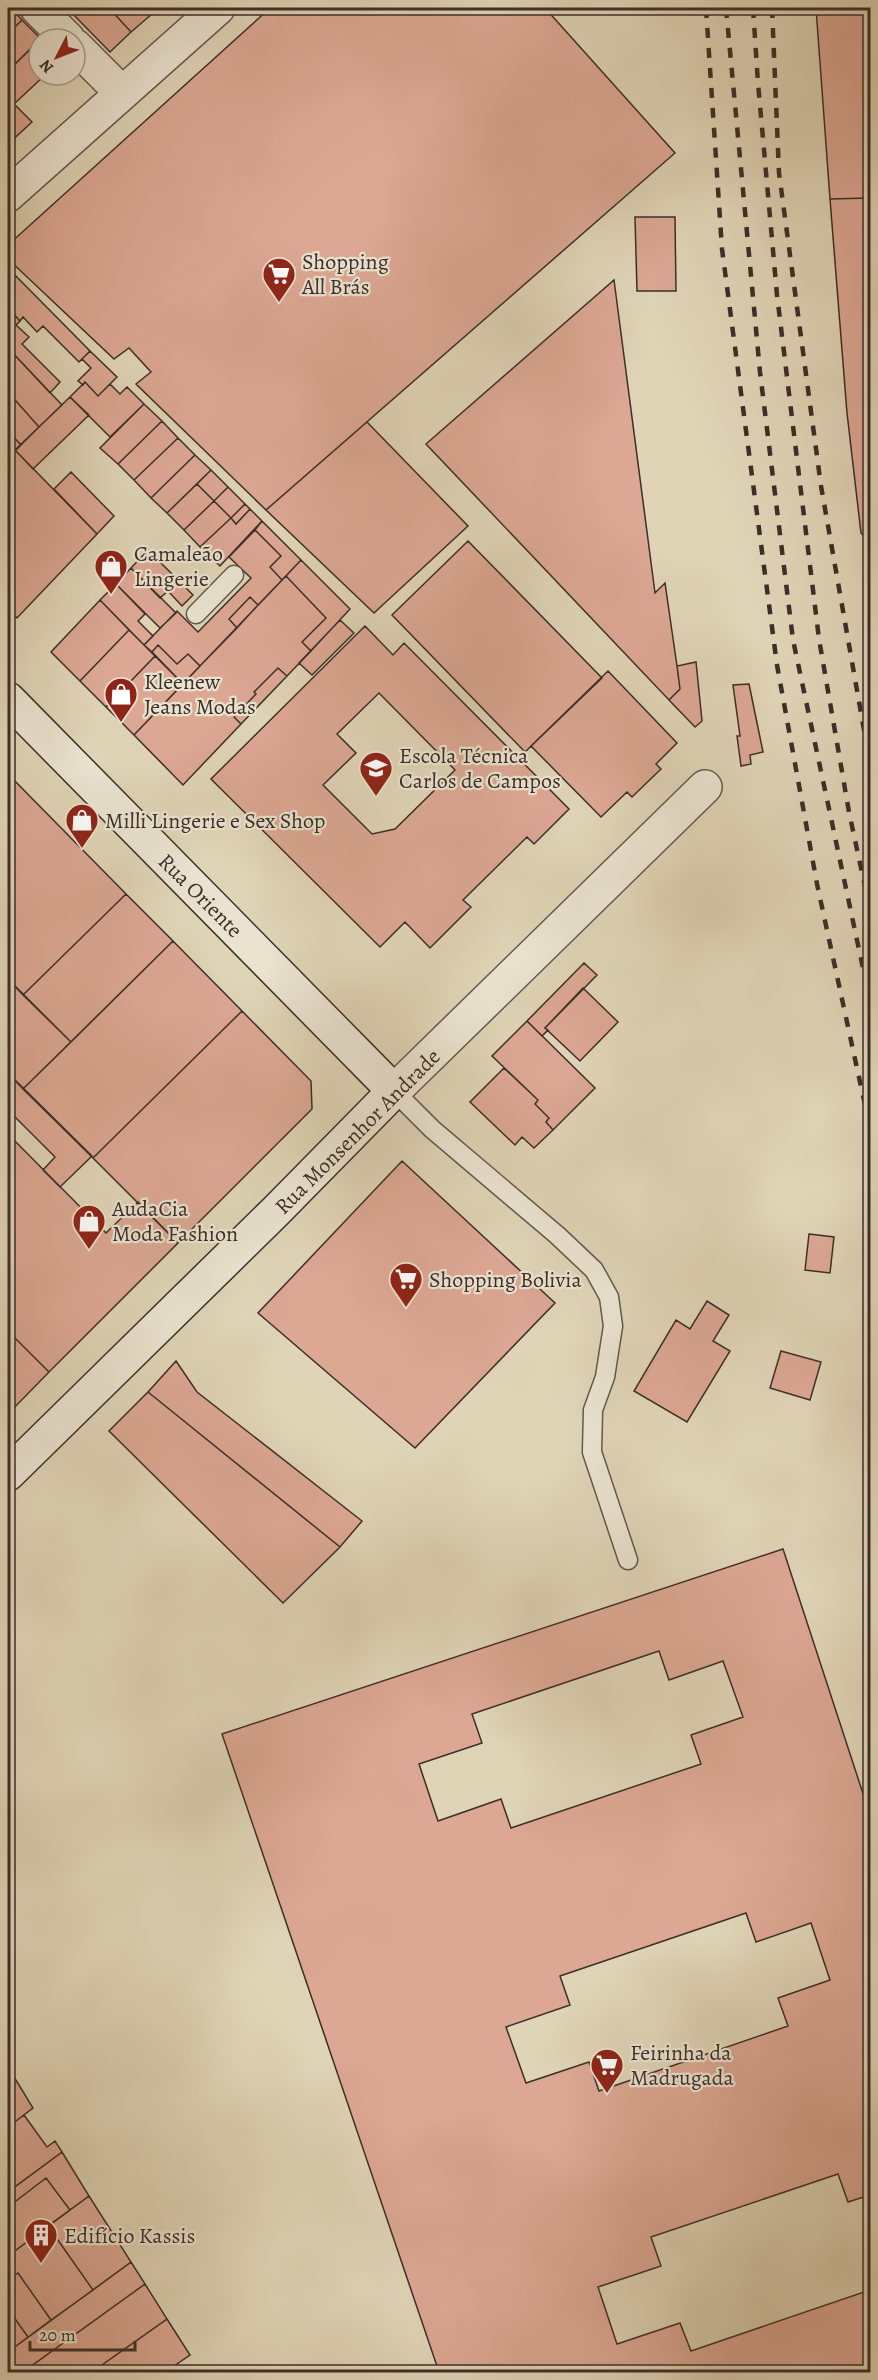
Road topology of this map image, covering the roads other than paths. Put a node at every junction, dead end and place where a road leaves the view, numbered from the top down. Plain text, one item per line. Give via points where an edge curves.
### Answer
1 (37, 8) edge
2 (218, 8) edge
3 (56, 27) edge
4 (87, 58) edge
5 (121, 92) junction
6 (8, 195) edge
7 (234, 575) dead end
8 (196, 614) dead end
9 (8, 699) edge
10 (705, 787) dead end
11 (394, 1091) junction
12 (8, 1474) edge
13 (628, 1560) dead end

1 - 3 main road
2 - 5 main road
4 - 5 main road
5 - 6 main road
7 - 8 lane
9 - 11 main road, Rua Oriente
10 - 11 main road, Rua Monsenhor Andrade
11 - 12 main road, Rua Monsenhor Andrade
11 - 13 lane via 594,1270 609,1297 613,1326 605,1377 593,1410 592,1452

